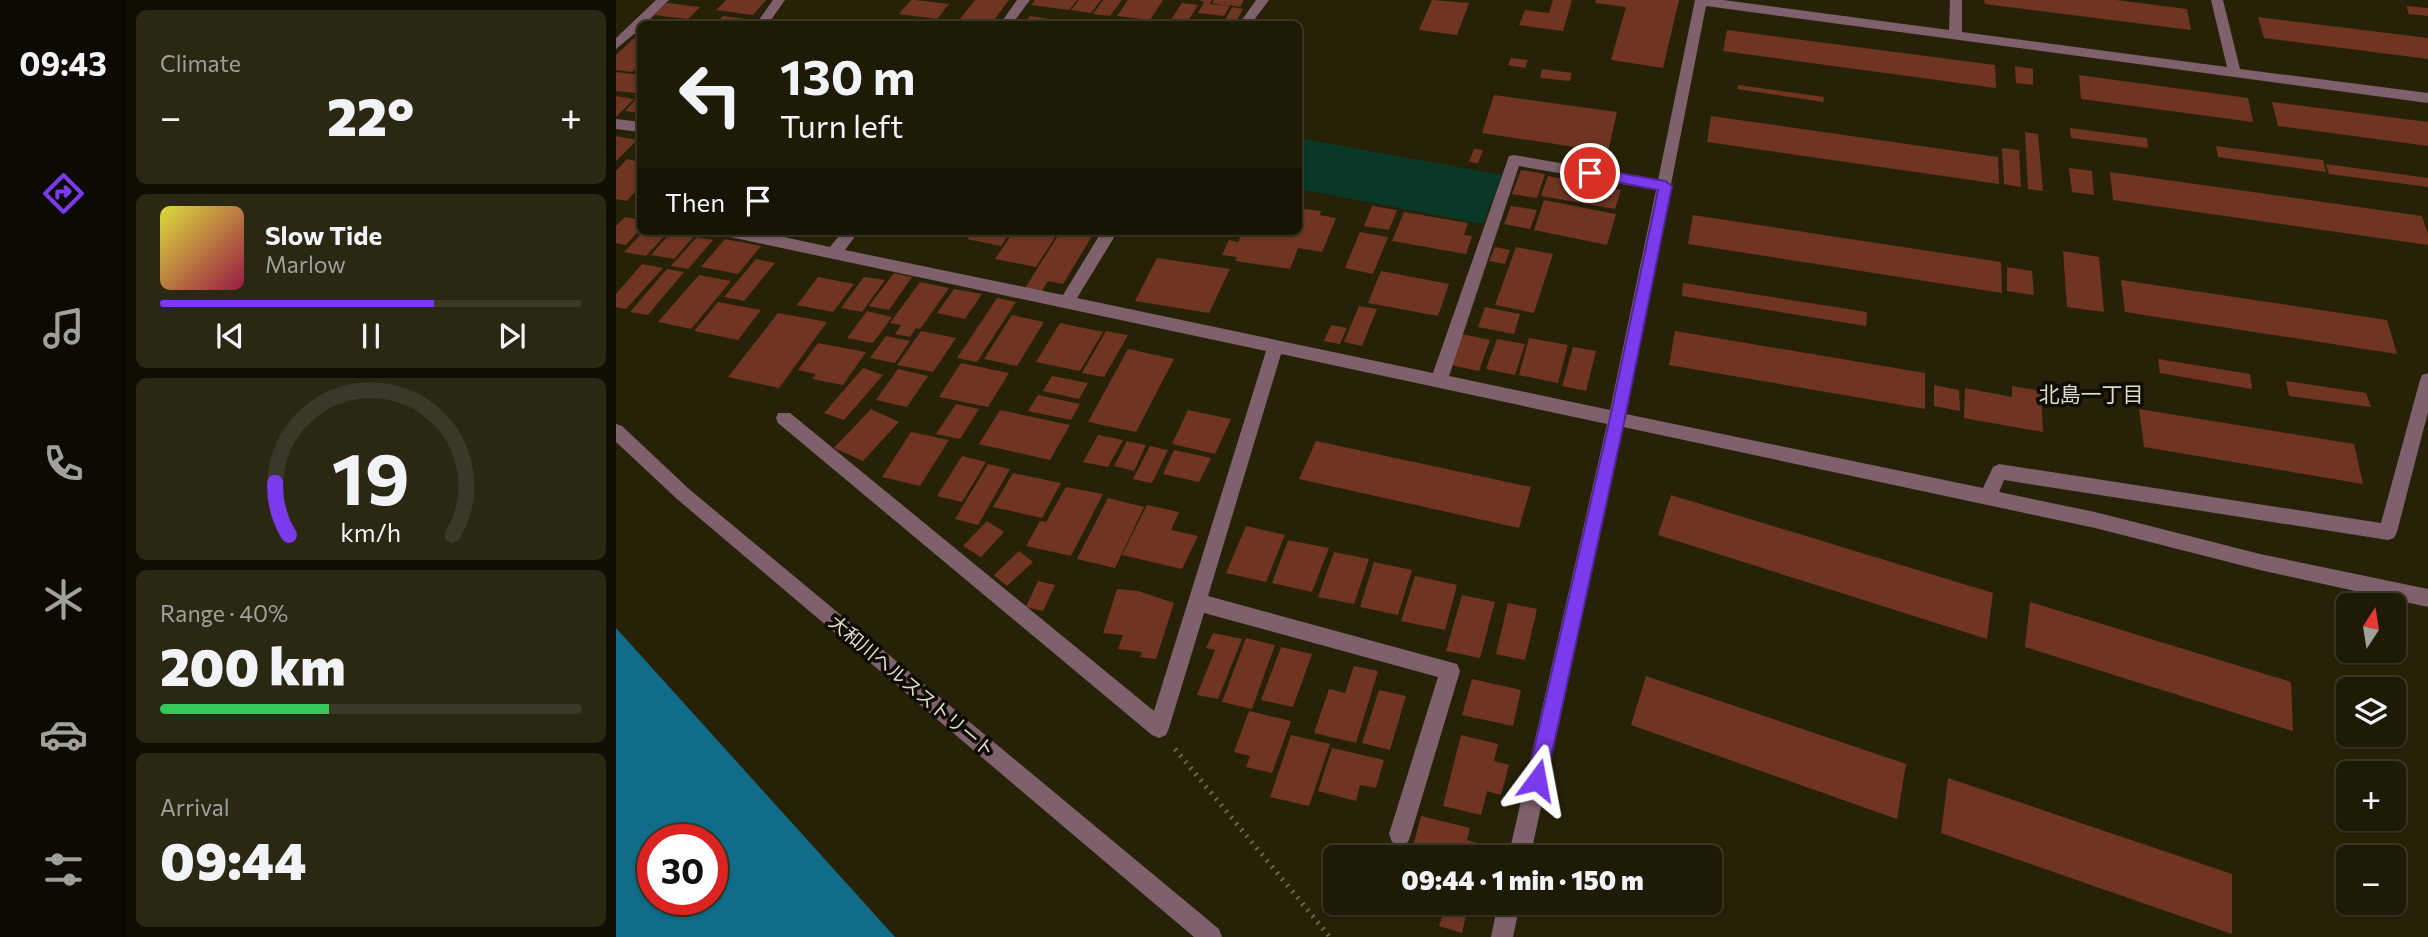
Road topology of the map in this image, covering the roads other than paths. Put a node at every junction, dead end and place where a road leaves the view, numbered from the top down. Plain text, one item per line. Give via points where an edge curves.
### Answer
1 (663, 0) edge
2 (779, 0) edge
3 (1024, 0) edge
4 (1263, 0) edge
5 (1701, 0) edge
6 (1956, 0) edge
7 (2217, 0) edge
8 (641, 21) edge
9 (764, 21) edge
10 (1008, 21) edge
11 (1247, 21) edge
12 (637, 24) edge
13 (1955, 35) junction
14 (616, 44) edge
15 (2234, 71) junction
16 (2428, 98) edge
17 (616, 124) edge
18 (637, 127) edge
19 (1665, 186) junction
20 (749, 235) edge
21 (848, 235) edge
22 (1108, 235) edge
23 (834, 253) junction
24 (1066, 303) junction
25 (1275, 347) junction
26 (2428, 380) edge
27 (1439, 381) junction
28 (784, 418) dead end
29 (1618, 418) junction
30 (616, 432) edge
31 (1988, 498) junction
32 (2428, 598) edge
33 (1198, 602) junction
34 (1400, 834) dead end
35 (1522, 845) edge
36 (1507, 915) edge
37 (1211, 937) edge
38 (1502, 937) edge

1 - 8 street
2 - 9 street
3 - 10 street
4 - 11 street
5 - 13 street
5 - 19 street
6 - 13 street
7 - 15 street
12 - 14 street
13 - 15 street
15 - 16 street
17 - 18 street
19 - 27 street via 1514,160
19 - 29 street
20 - 23 street
21 - 23 street
22 - 24 street
23 - 24 street
24 - 25 street
25 - 27 street
25 - 33 street
26 - 31 street via 2388,532 1999,472
27 - 29 street
28 - 33 street via 1159,729
29 - 31 street
29 - 35 street
30 - 37 street, 大和川ヘルスストリート via 683,494
31 - 32 street
33 - 34 street via 1450,670
36 - 38 street

